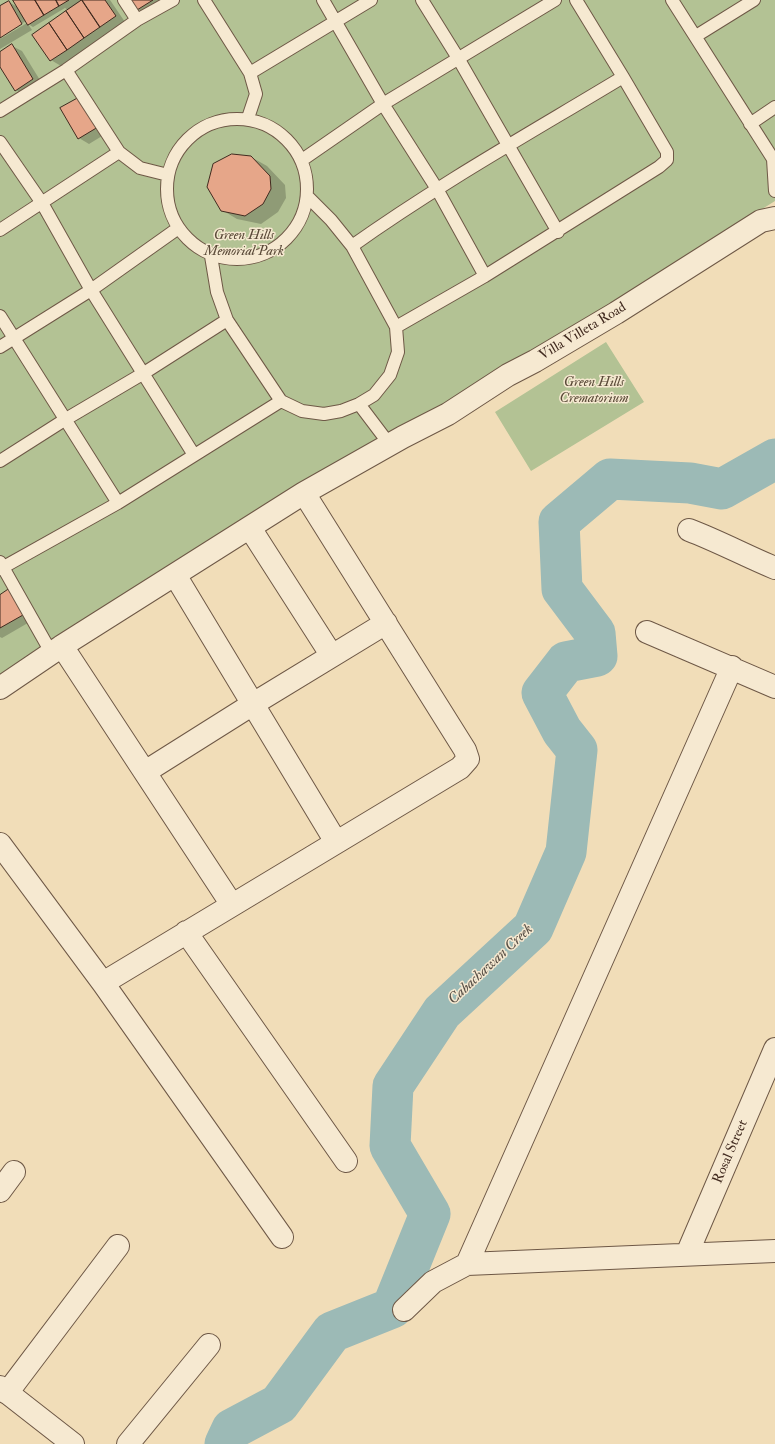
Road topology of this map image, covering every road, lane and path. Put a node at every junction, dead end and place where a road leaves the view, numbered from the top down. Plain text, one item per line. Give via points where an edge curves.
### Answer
1 (124, 0) edge
2 (172, 0) edge
3 (204, 0) edge
4 (322, 0) edge
5 (371, 0) edge
6 (422, 0) edge
7 (555, 0) edge
8 (576, 0) edge
9 (672, 0) edge
10 (754, 0) edge
11 (138, 20) junction
12 (335, 22) junction
13 (696, 36) junction
14 (458, 58) junction
15 (66, 70) junction
16 (250, 73) junction
17 (623, 76) junction
18 (384, 104) junction
19 (775, 107) edge
20 (0, 111) edge
21 (248, 118) junction
22 (750, 124) junction
23 (0, 142) edge
24 (509, 146) junction
25 (119, 152) junction
26 (302, 160) junction
27 (168, 175) junction
28 (437, 189) junction
29 (775, 190) edge
30 (308, 197) junction
31 (42, 204) junction
32 (775, 218) edge
33 (177, 229) junction
34 (0, 230) edge
35 (558, 232) junction
36 (352, 246) junction
37 (211, 256) junction
38 (486, 276) junction
39 (91, 290) junction
40 (0, 316) edge
41 (227, 320) junction
42 (396, 327) junction
43 (13, 338) junction
44 (0, 347) edge
45 (144, 373) junction
46 (281, 401) junction
47 (359, 404) junction
48 (66, 419) junction
49 (390, 444) junction
50 (194, 455) junction
51 (0, 461) edge
52 (304, 493) junction
53 (118, 504) junction
54 (250, 528) junction
55 (689, 530) dead end
56 (1, 566) edge
57 (775, 568) edge
58 (175, 575) junction
59 (386, 623) junction
60 (647, 632) dead end
61 (57, 650) junction
62 (332, 656) junction
63 (732, 667) junction
64 (775, 686) edge
65 (0, 688) edge
66 (253, 704) junction
67 (145, 772) junction
68 (336, 842) junction
69 (0, 844) edge
70 (232, 905) junction
71 (186, 932) junction
72 (102, 983) junction
73 (775, 1049) edge
74 (346, 1161) dead end
75 (14, 1172) dead end
76 (0, 1192) edge
77 (282, 1237) dead end
78 (118, 1246) dead end
79 (775, 1252) edge
80 (687, 1254) junction
81 (467, 1264) junction
82 (404, 1310) dead end
83 (209, 1345) dead end
84 (4, 1390) edge
85 (73, 1444) edge
86 (128, 1444) edge

1 - 11 lane
2 - 11 lane
3 - 16 lane
4 - 12 lane
5 - 12 lane
6 - 14 lane
7 - 14 lane
8 - 17 lane
9 - 13 lane
10 - 13 lane
11 - 15 lane
12 - 16 lane
12 - 18 lane
13 - 22 lane
14 - 18 lane
14 - 24 lane
15 - 20 lane
15 - 25 lane
16 - 21 lane via 256,94
17 - 24 lane
17 - 35 lane via 667,152 667,160
18 - 26 lane
18 - 28 lane
19 - 22 lane
21 - 26 lane via 260,121 283,134
21 - 27 lane via 212,122 187,139 172,161
22 - 29 lane via 773,159
23 - 31 lane
24 - 28 lane
24 - 35 lane
25 - 27 lane via 140,168
25 - 31 lane
26 - 30 lane via 308,177
27 - 33 lane via 168,202
28 - 36 lane
28 - 38 lane
30 - 36 lane via 332,220
30 - 37 lane via 304,213 282,243 260,255 236,259
31 - 34 lane
31 - 39 lane
32 - 49 street, Villa Villeta Road via 761,221 448,414
33 - 37 lane via 193,247
33 - 39 lane
35 - 38 lane
36 - 42 lane
37 - 41 lane via 217,292
38 - 42 lane
39 - 43 lane
39 - 45 lane
40 - 43 lane
41 - 45 lane
41 - 46 lane
42 - 47 lane via 398,352 390,375 374,395
43 - 44 lane
43 - 48 lane
45 - 48 lane
45 - 50 lane
46 - 47 lane via 302,411 324,414
46 - 50 lane
47 - 49 lane
48 - 51 lane
48 - 53 lane
49 - 52 street, Villa Villeta Road
50 - 53 lane
52 - 54 street, Villa Villeta Road
52 - 59 street
53 - 56 lane
54 - 58 street, Villa Villeta Road
54 - 62 street
55 - 57 street
56 - 61 lane
58 - 61 street, Villa Villeta Road
58 - 66 street
59 - 62 street
59 - 68 street via 465,750 468,759 460,768
60 - 63 street
61 - 65 street, Villa Villeta Road
61 - 67 street
62 - 66 street
63 - 64 street
63 - 81 street
66 - 67 street
66 - 68 street
67 - 70 street
68 - 70 street
69 - 72 street
70 - 71 street
71 - 72 street
71 - 74 street
72 - 77 street
73 - 80 street, Rosal Street
75 - 76 street
78 - 84 street
79 - 80 street
80 - 81 street
81 - 82 street via 433,1282
83 - 86 street
84 - 85 street

